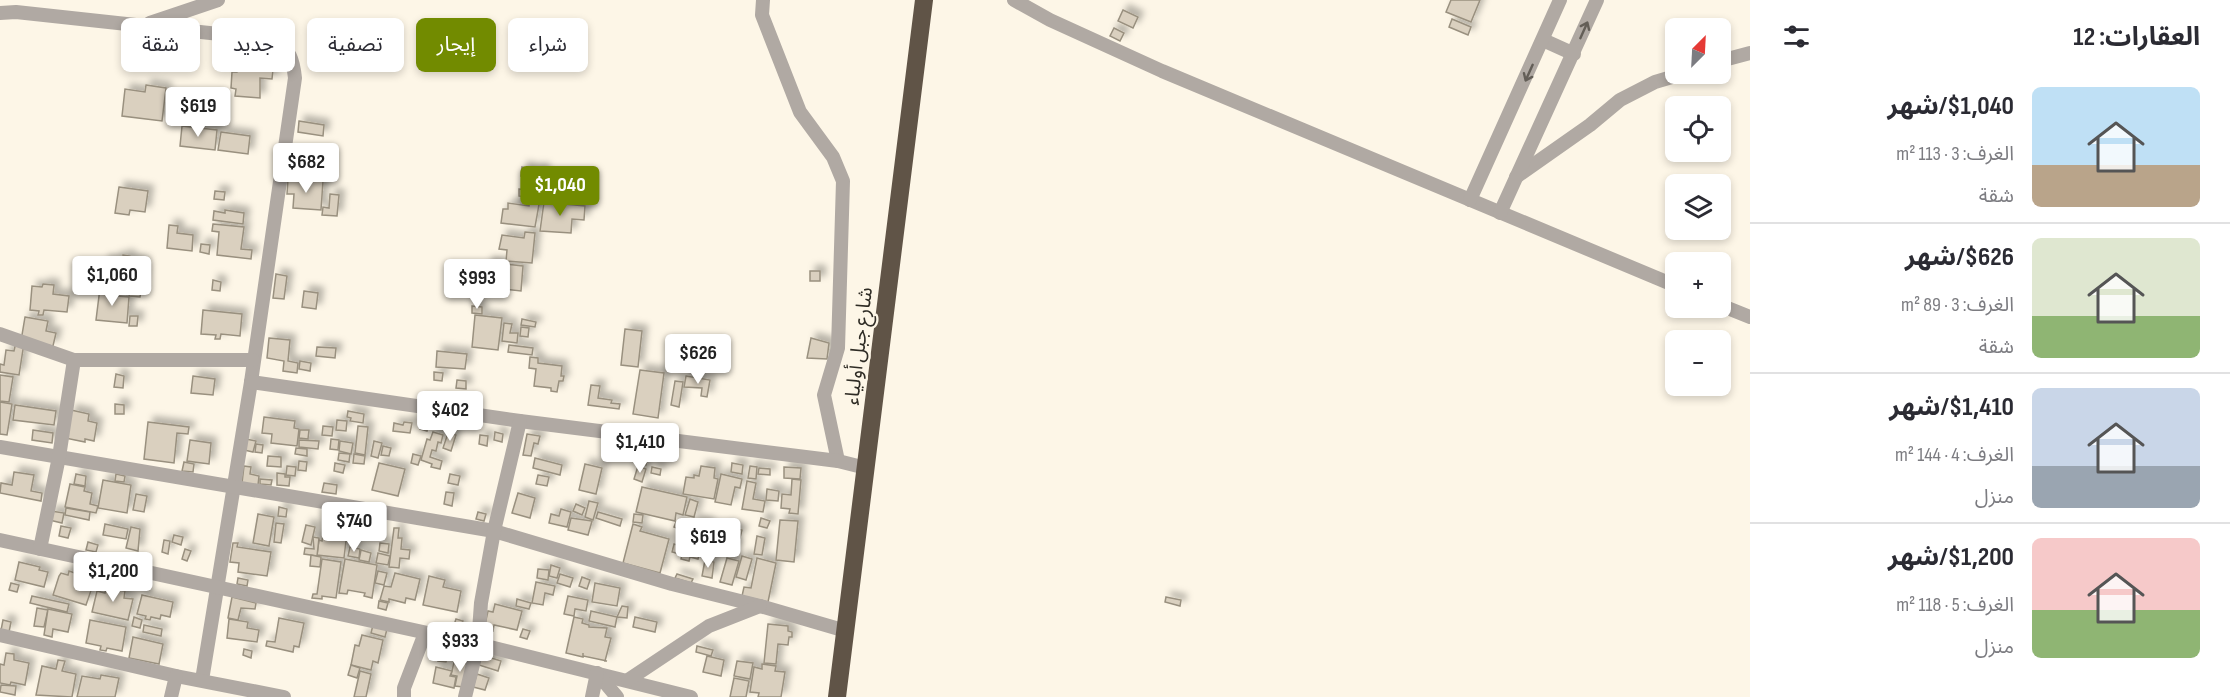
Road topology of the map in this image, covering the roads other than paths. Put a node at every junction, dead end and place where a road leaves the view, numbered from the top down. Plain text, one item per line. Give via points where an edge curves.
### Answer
1 (5, 0) edge
2 (218, 0) edge
3 (763, 0) edge
4 (924, 0) edge
5 (1014, 0) edge
6 (1560, 0) edge
7 (1597, 0) edge
8 (16, 12) junction
9 (0, 13) edge
10 (165, 18) edge
11 (121, 23) edge
12 (200, 31) edge
13 (1543, 40) junction
14 (1750, 53) edge
15 (1574, 54) junction
16 (1731, 59) edge
17 (1665, 79) edge
18 (1514, 178) junction
19 (1470, 200) junction
20 (1500, 213) junction
21 (1665, 281) edge
22 (1731, 309) edge
23 (1750, 317) edge
24 (0, 334) edge
25 (74, 360) junction
26 (254, 360) junction
27 (251, 382) junction
28 (520, 421) junction
29 (0, 447) edge
30 (59, 457) junction
31 (838, 461) junction
32 (866, 468) junction
33 (233, 487) junction
34 (494, 531) junction
35 (0, 540) edge
36 (40, 549) junction
37 (217, 587) junction
38 (760, 606) junction
39 (846, 631) junction
40 (425, 633) junction
41 (0, 635) edge
42 (478, 644) junction
43 (597, 673) junction
44 (176, 676) junction
45 (202, 680) junction
46 (628, 680) junction
47 (171, 697) edge
48 (284, 697) edge
49 (404, 697) edge
50 (465, 697) edge
51 (592, 697) edge
52 (617, 697) edge
53 (692, 697) edge
54 (837, 697) edge

1 - 8 street
2 - 10 street
3 - 31 street via 762,15 800,112 833,157 843,181 838,348 824,395
4 - 32 highway, شارع جبل أولياء
5 - 19 street via 1162,71
6 - 13 street
15 -> 7 street
8 - 9 street
8 - 11 street
12 - 26 street via 274,40 284,45 293,63 295,78
13 - 15 street
13 -> 19 street
14 - 16 street
15 - 18 street
17 - 18 street via 1620,100
18 - 20 street
19 - 20 street
20 - 21 street
22 - 23 street
24 - 25 street
25 - 26 street
25 - 30 street
26 - 27 street
27 - 28 street
27 - 33 street
28 - 31 street
28 - 34 street
29 - 30 street
30 - 33 street
30 - 36 street
31 - 32 street
32 - 39 highway, شارع جبل أولياء
33 - 34 street
33 - 37 street
34 - 38 street
34 - 42 street
35 - 36 street
36 - 37 street
37 - 40 street
37 - 45 street
38 - 39 street
38 - 46 street via 709,626
39 - 54 highway, شارع جبل أولياء
40 - 42 street
40 - 49 street
41 - 44 street
42 - 43 street
42 - 50 street
43 - 46 street
43 - 51 street
43 - 52 street
44 - 45 street
44 - 47 street
45 - 48 street
46 - 53 street

